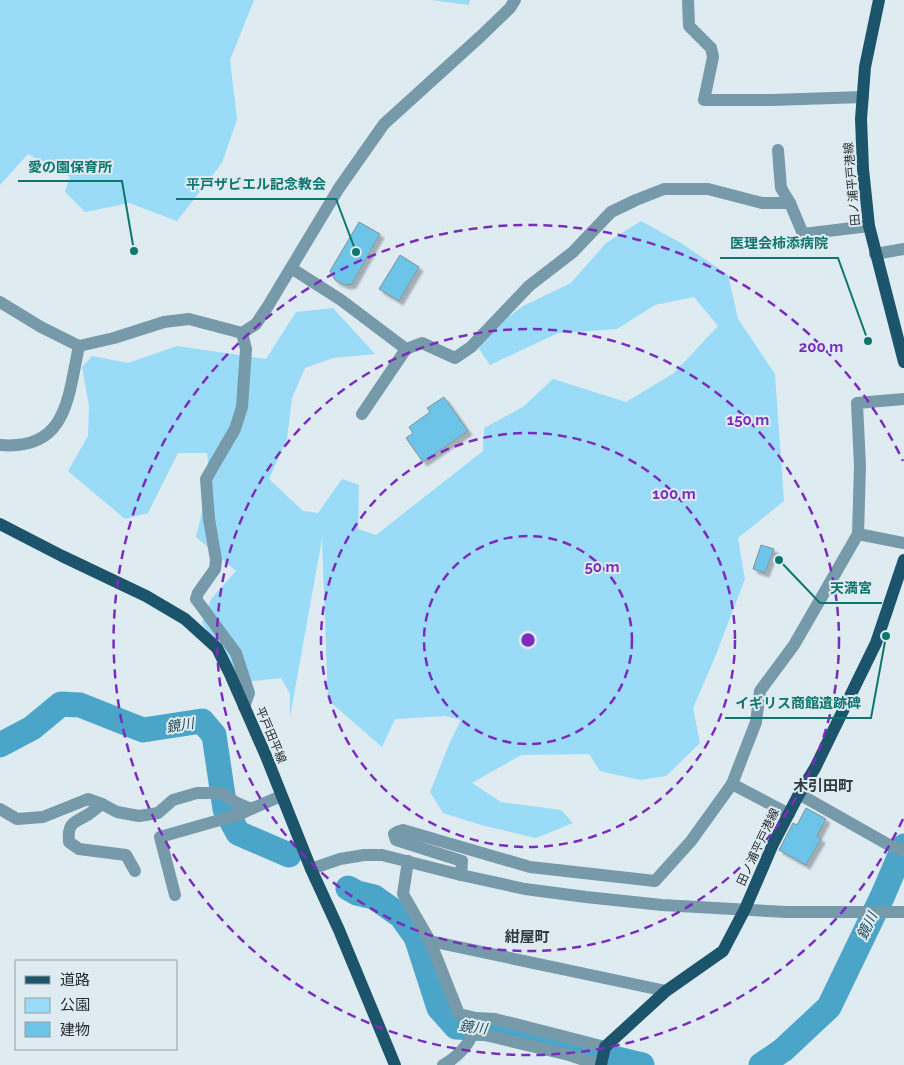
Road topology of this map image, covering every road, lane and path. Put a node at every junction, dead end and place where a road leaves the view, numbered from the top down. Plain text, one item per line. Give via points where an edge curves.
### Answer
1 (515, 0) edge
2 (688, 0) edge
3 (879, 0) edge
4 (863, 97) junction
5 (778, 150) dead end
6 (790, 203) junction
7 (869, 226) junction
8 (904, 249) edge
9 (875, 254) junction
10 (291, 268) junction
11 (0, 302) edge
12 (242, 333) junction
13 (79, 346) junction
14 (406, 349) junction
15 (904, 362) edge
16 (904, 399) edge
17 (362, 414) dead end
18 (0, 445) edge
19 (0, 524) edge
20 (858, 534) junction
21 (904, 543) edge
22 (904, 560) edge
23 (244, 707) junction
24 (732, 784) junction
25 (799, 794) junction
26 (281, 796) junction
27 (102, 804) junction
28 (0, 808) edge
29 (246, 811) junction
30 (789, 814) junction
31 (904, 850) edge
32 (408, 861) junction
33 (311, 869) junction
34 (135, 871) dead end
35 (461, 875) junction
36 (175, 895) dead end
37 (745, 909) junction
38 (899, 912) edge
39 (430, 941) junction
40 (666, 991) junction
41 (475, 1024) junction
42 (602, 1058) edge
43 (395, 1065) edge
44 (443, 1065) edge

1 - 10 street via 481,36 384,124 339,188
2 - 4 street via 690,26 712,48 704,100
3 - 4 main road, 田ノ浦平戸港線 via 865,67
4 - 7 main road, 田ノ浦平戸港線 via 863,169
5 - 6 street via 781,188
6 - 7 street via 803,234
6 - 14 street via 762,203 708,188 664,189 611,212 574,252 529,286 471,347 455,358 422,343
7 - 9 main road, 田ノ浦平戸港線
8 - 9 street
9 - 15 main road, 田ノ浦平戸港線
10 - 12 street via 256,324
10 - 14 street via 341,300
11 - 13 street
12 - 13 street via 189,319 164,322
12 - 23 street via 246,349 242,407 235,429 206,479 215,569 196,600 236,653 249,693
13 - 18 street via 64,410 56,428 39,440 15,446
14 - 17 street
16 - 20 street via 857,403 860,466
19 - 23 main road, 平戸田平線 via 146,596 185,619 217,648
20 - 21 street
20 - 24 street via 794,646 760,691 756,722
22 - 25 main road, 田ノ浦平戸港線 via 876,643
23 - 26 main road, 平戸田平線
24 - 30 street
24 - 35 street via 691,841 655,880 530,867 404,830 394,834 396,840 462,861
25 - 30 main road, 田ノ浦平戸港線
25 - 31 street via 889,845
26 - 29 street
26 - 33 main road, 平戸田平線
27 - 28 street via 88,799 43,817 17,819
27 - 29 street via 117,812 139,816 158,813 173,800 197,793 222,793
27 - 34 street via 74,821 68,832 69,842 79,849 126,855
29 - 36 street via 160,838
30 - 37 main road, 田ノ浦平戸港線
32 - 33 street via 364,855
32 - 35 street
32 - 39 street via 403,894
33 - 43 main road, 平戸田平線
35 - 37 street via 577,896
37 - 38 street
37 - 40 main road, 田ノ浦平戸港線 via 723,951
39 - 40 street
39 - 41 street via 459,1014
40 - 42 main road, 田ノ浦平戸港線
41 - 42 street via 485,1035 569,1055
41 - 42 street via 494,1019
41 - 44 street via 453,1059

